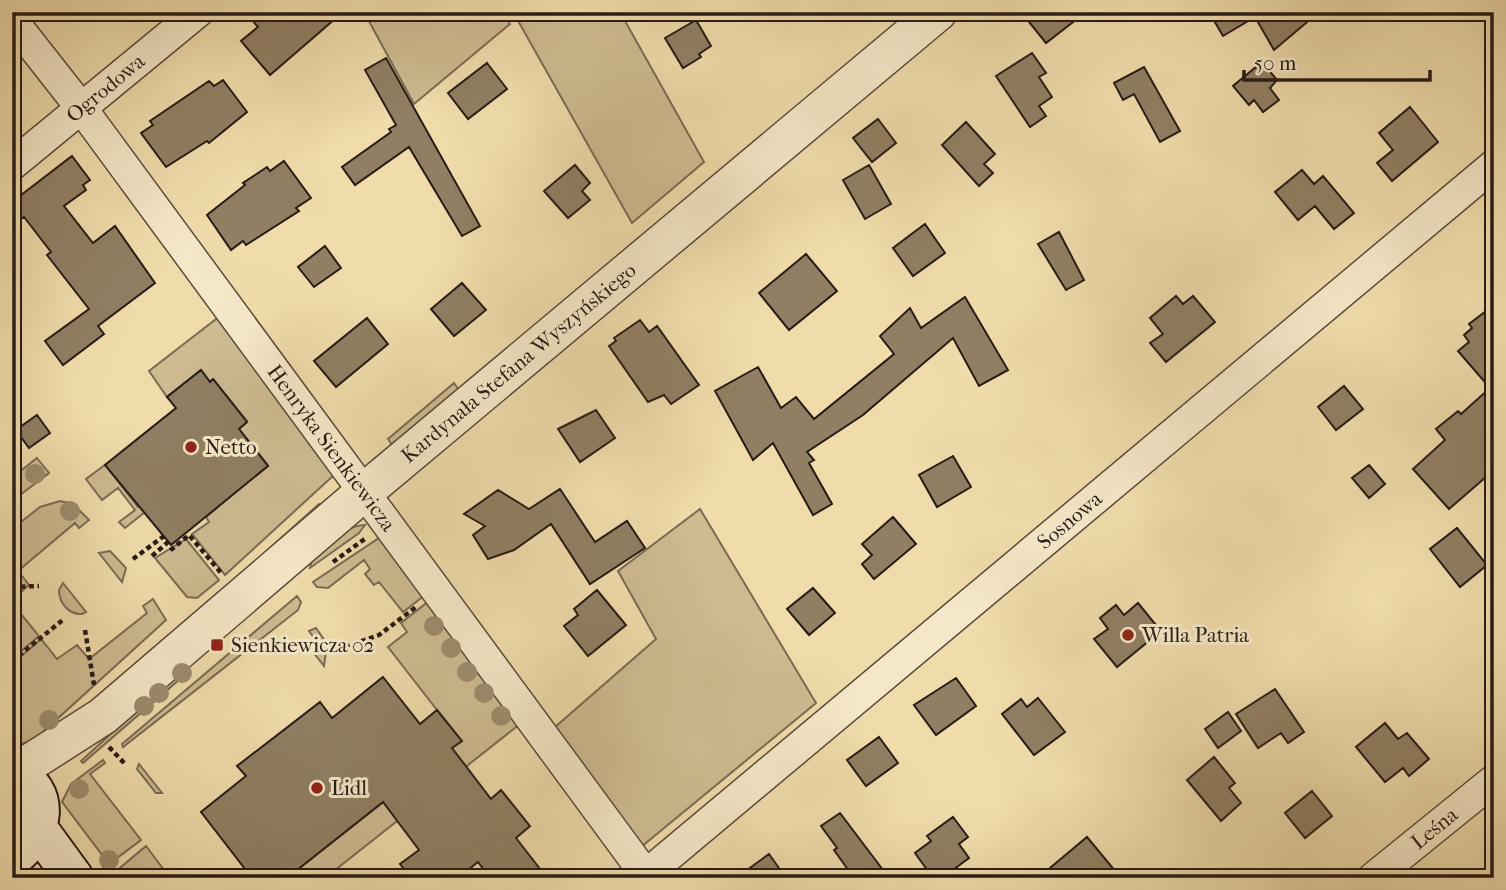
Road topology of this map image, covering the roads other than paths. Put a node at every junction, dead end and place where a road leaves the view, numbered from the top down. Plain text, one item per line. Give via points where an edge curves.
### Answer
1 (198, 12) edge
2 (938, 12) edge
3 (12, 20) edge
4 (82, 109) junction
5 (12, 165) edge
6 (1494, 165) edge
7 (363, 494) junction
8 (1494, 780) edge
9 (25, 793) edge
10 (12, 858) edge
11 (648, 876) edge
12 (42, 878) edge
13 (74, 878) edge
14 (1373, 878) edge

1 - 4 street, Ogrodowa
2 - 7 street, Kardynała Stefana Wyszyńskiego
3 - 4 street, Henryka Sienkiewicza
4 - 5 street, Ogrodowa
4 - 7 street, Henryka Sienkiewicza
6 - 11 street, Sosnowa
7 - 9 street, Kardynała Stefana Wyszyńskiego via 102,717
7 - 11 street, Henryka Sienkiewicza
8 - 14 street, Leśna
9 - 10 main road via 28,847
9 - 13 main road
10 - 12 main road

